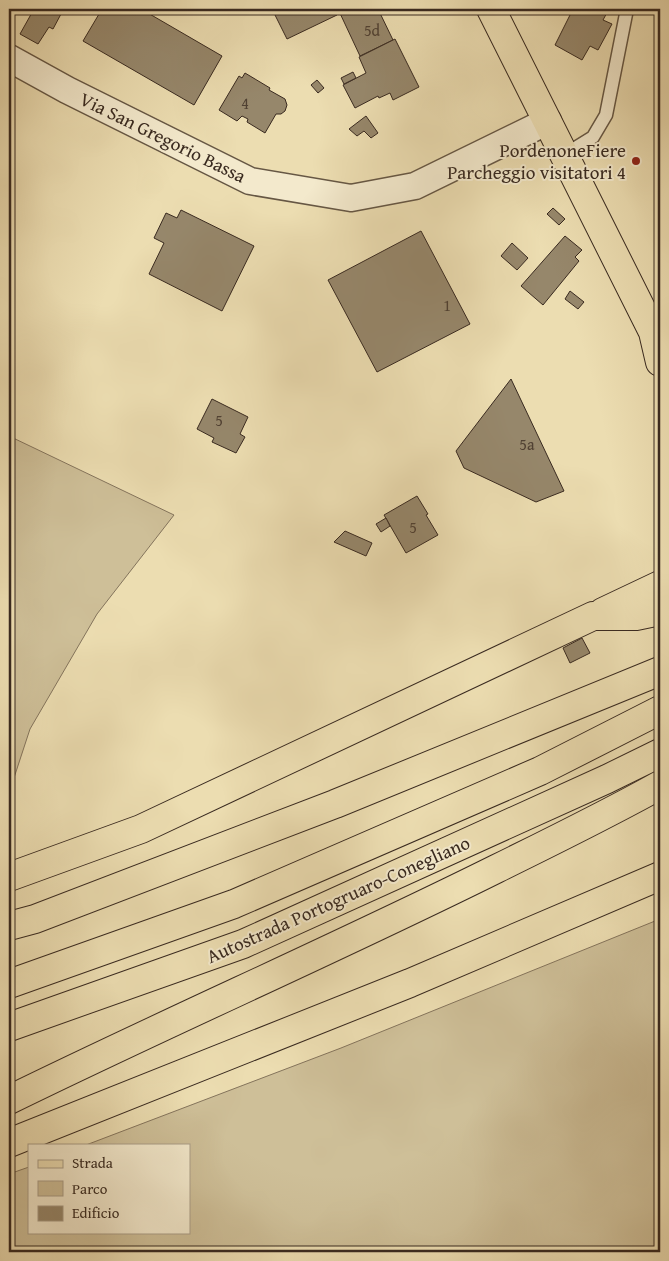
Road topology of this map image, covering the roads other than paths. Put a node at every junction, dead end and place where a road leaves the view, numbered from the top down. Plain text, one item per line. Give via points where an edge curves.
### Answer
1 (491, 9) edge
2 (626, 9) edge
3 (9, 58) edge
4 (548, 121) junction
5 (564, 155) junction
6 (656, 336) edge
7 (660, 362) edge
8 (660, 585) edge
9 (660, 611) edge
10 (593, 616) junction
11 (660, 671) edge
12 (660, 710) edge
13 (660, 753) edge
14 (660, 785) edge
15 (660, 876) edge
16 (9, 877) edge
17 (9, 926) edge
18 (9, 984) edge
19 (9, 1027) edge
20 (9, 1100) edge
21 (9, 1143) edge

1 - 4 main road
2 - 5 lane via 606,115 593,137
3 - 4 street, Via San Gregorio Bassa via 66,90 250,181 351,198 415,186
4 - 5 main road
5 - 6 main road
6 - 7 main road
8 - 10 main road
9 - 10 main road via 636,616
10 - 16 main road via 141,829
11 - 17 main road via 335,804 35,919
12 - 18 main road, Autostrada Portogruaro-Conegliano via 540,771 234,904
13 - 19 main road, Autostrada Portogruaro-Conegliano via 243,944
14 - 20 main road via 415,909
15 - 21 main road via 410,983

